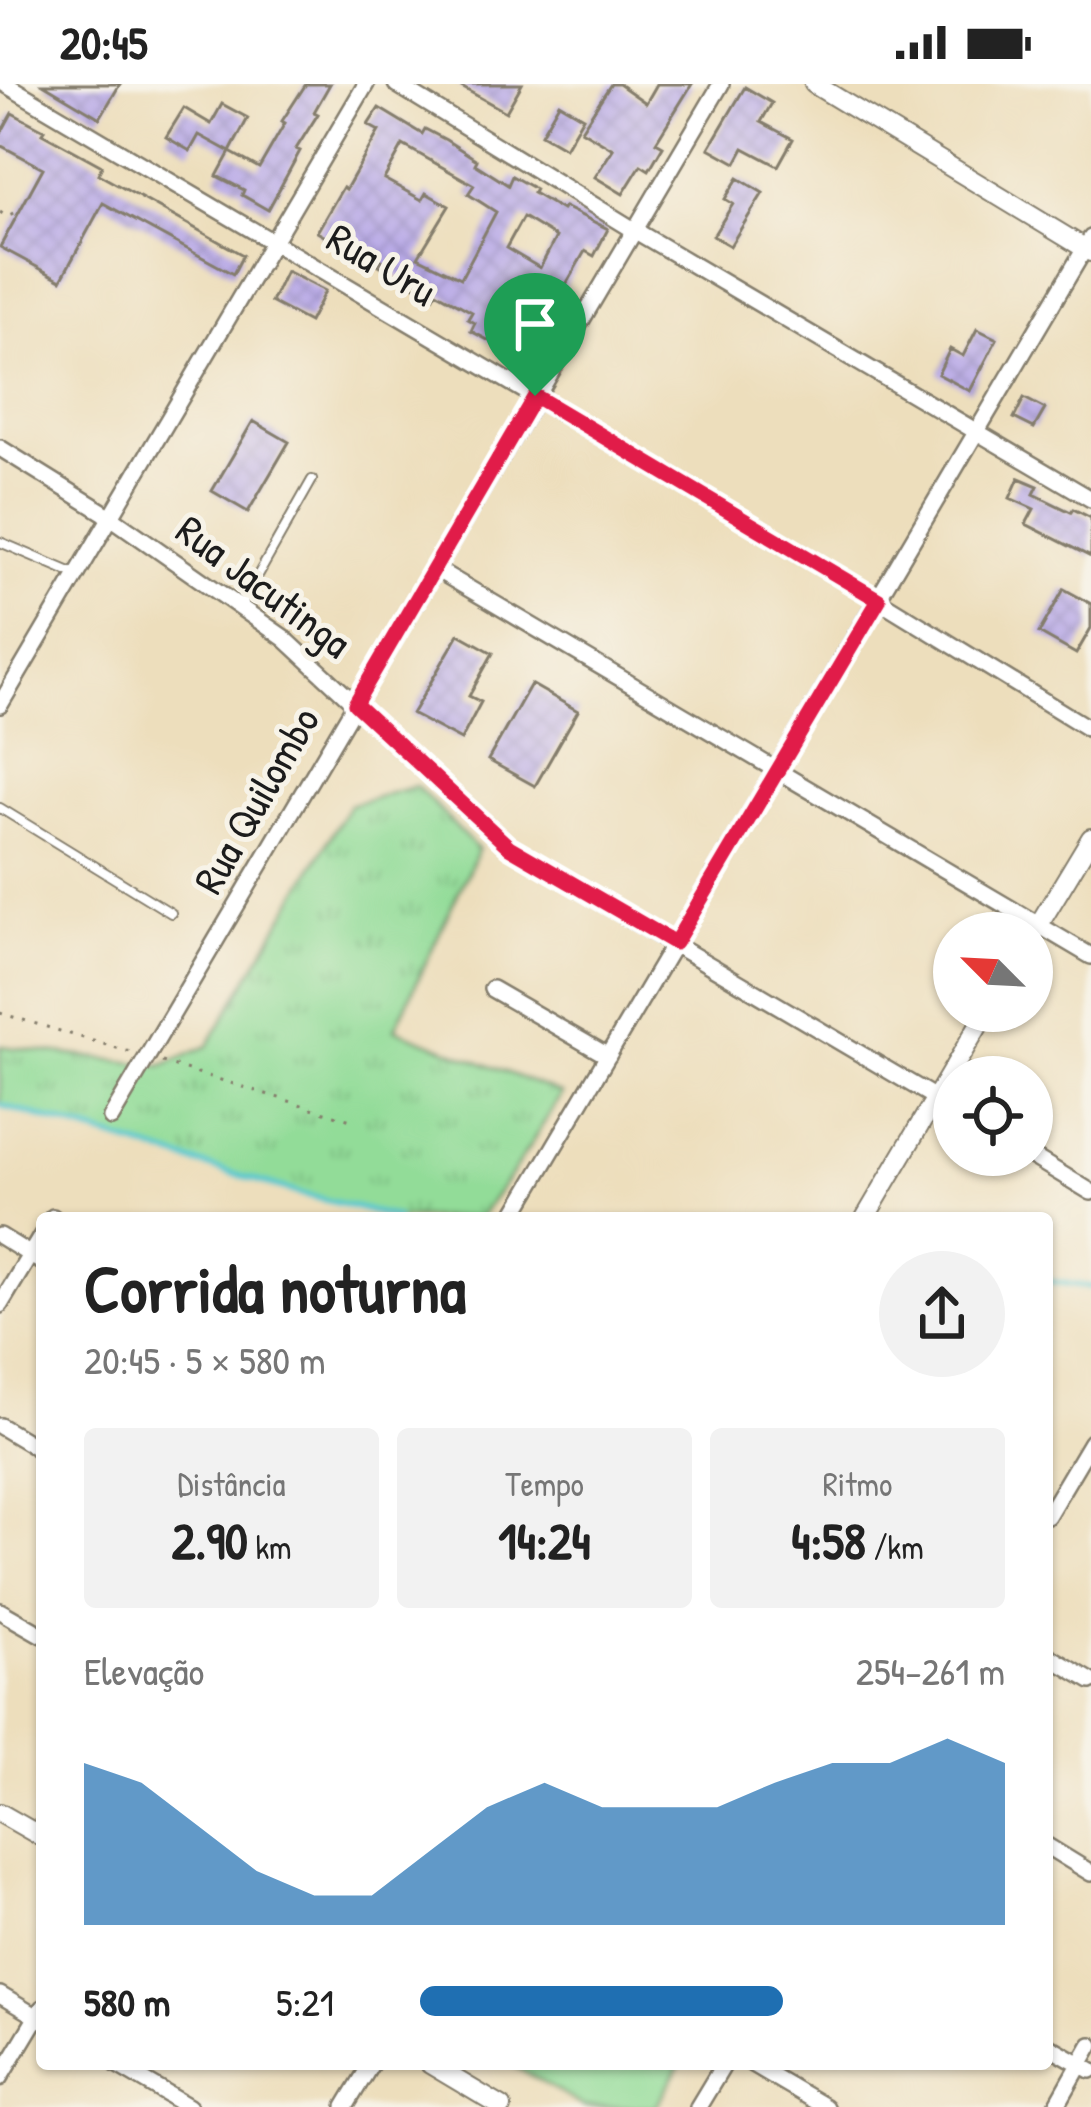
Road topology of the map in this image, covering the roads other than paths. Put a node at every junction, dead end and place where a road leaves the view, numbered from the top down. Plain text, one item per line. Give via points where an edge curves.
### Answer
1 (5, 84) edge
2 (366, 84) edge
3 (396, 84) edge
4 (721, 84) edge
5 (814, 84) edge
6 (634, 230) junction
7 (274, 241) junction
8 (1089, 246) edge
9 (535, 396) junction
10 (976, 434) junction
11 (0, 448) edge
12 (312, 480) dead end
13 (1091, 500) edge
14 (111, 518) junction
15 (0, 542) edge
16 (434, 568) junction
17 (77, 575) junction
18 (879, 600) junction
19 (240, 607) junction
20 (355, 704) junction
21 (0, 705) edge
22 (1091, 730) edge
23 (778, 771) junction
24 (0, 808) edge
25 (1091, 838) edge
26 (1006, 912) edge
27 (1046, 912) edge
28 (171, 913) dead end
29 (1053, 938) edge
30 (675, 943) junction
31 (1091, 956) edge
32 (492, 989) dead end
33 (608, 1056) junction
34 (933, 1096) edge
35 (933, 1103) edge
36 (110, 1118) dead end
37 (1053, 1169) edge
38 (1091, 1192) edge
39 (516, 1212) edge
40 (869, 1212) edge
41 (0, 1236) edge
42 (36, 1259) edge
43 (0, 1305) edge
44 (0, 1426) edge
45 (1091, 1442) edge
46 (36, 1447) edge
47 (1072, 1474) junction
48 (1091, 1485) edge
49 (1053, 1506) edge
50 (0, 1611) edge
51 (36, 1632) edge
52 (1053, 1659) edge
53 (1091, 1682) edge
54 (0, 1813) edge
55 (36, 1834) edge
56 (1053, 1850) edge
57 (1091, 1873) edge
58 (0, 1996) edge
59 (36, 2013) edge
60 (36, 2021) edge
61 (1091, 2045) edge
62 (1053, 2048) edge
63 (1086, 2067) edge
64 (126, 2070) edge
65 (367, 2070) edge
66 (440, 2070) edge
67 (720, 2070) edge
68 (762, 2070) edge
69 (0, 2078) edge
70 (189, 2107) edge
71 (345, 2107) edge
72 (502, 2107) edge
73 (698, 2107) edge
74 (825, 2107) edge
75 (1056, 2107) edge

1 - 7 street, Rua Uru
2 - 7 street
3 - 6 street
4 - 6 street, Rua Quilombo
5 - 8 street
6 - 9 street, Rua Quilombo
6 - 10 street
7 - 9 street, Rua Uru
7 - 14 street
8 - 10 street
9 - 16 street, Rua Quilombo
9 - 18 street, Rua Uru
10 - 13 street
10 - 18 street
11 - 14 street, Rua Jacutinga
12 - 19 lane
14 - 17 street
14 - 19 street, Rua Jacutinga
15 - 17 lane
16 - 20 street, Rua Quilombo
16 - 23 street
17 - 21 street
18 - 22 street, Rua Uru
18 - 23 street
19 - 20 street, Rua Jacutinga
20 - 30 street, Rua Jacutinga via 509,847
20 - 36 street, Rua Quilombo
23 - 26 street
23 - 30 street
24 - 28 lane
25 - 27 street
29 - 31 street
30 - 33 street
30 - 34 street, Rua Jacutinga
32 - 33 street
33 - 39 street
35 - 40 street
37 - 38 street
41 - 42 street
42 - 43 street
44 - 46 street
45 - 47 street
47 - 48 street
47 - 49 street
50 - 51 street
52 - 53 street
54 - 55 street
56 - 57 street
58 - 59 street
60 - 69 street
61 - 63 street
62 - 63 street
63 - 75 street
64 - 70 street
65 - 71 street
66 - 72 street
67 - 73 street
68 - 74 street

